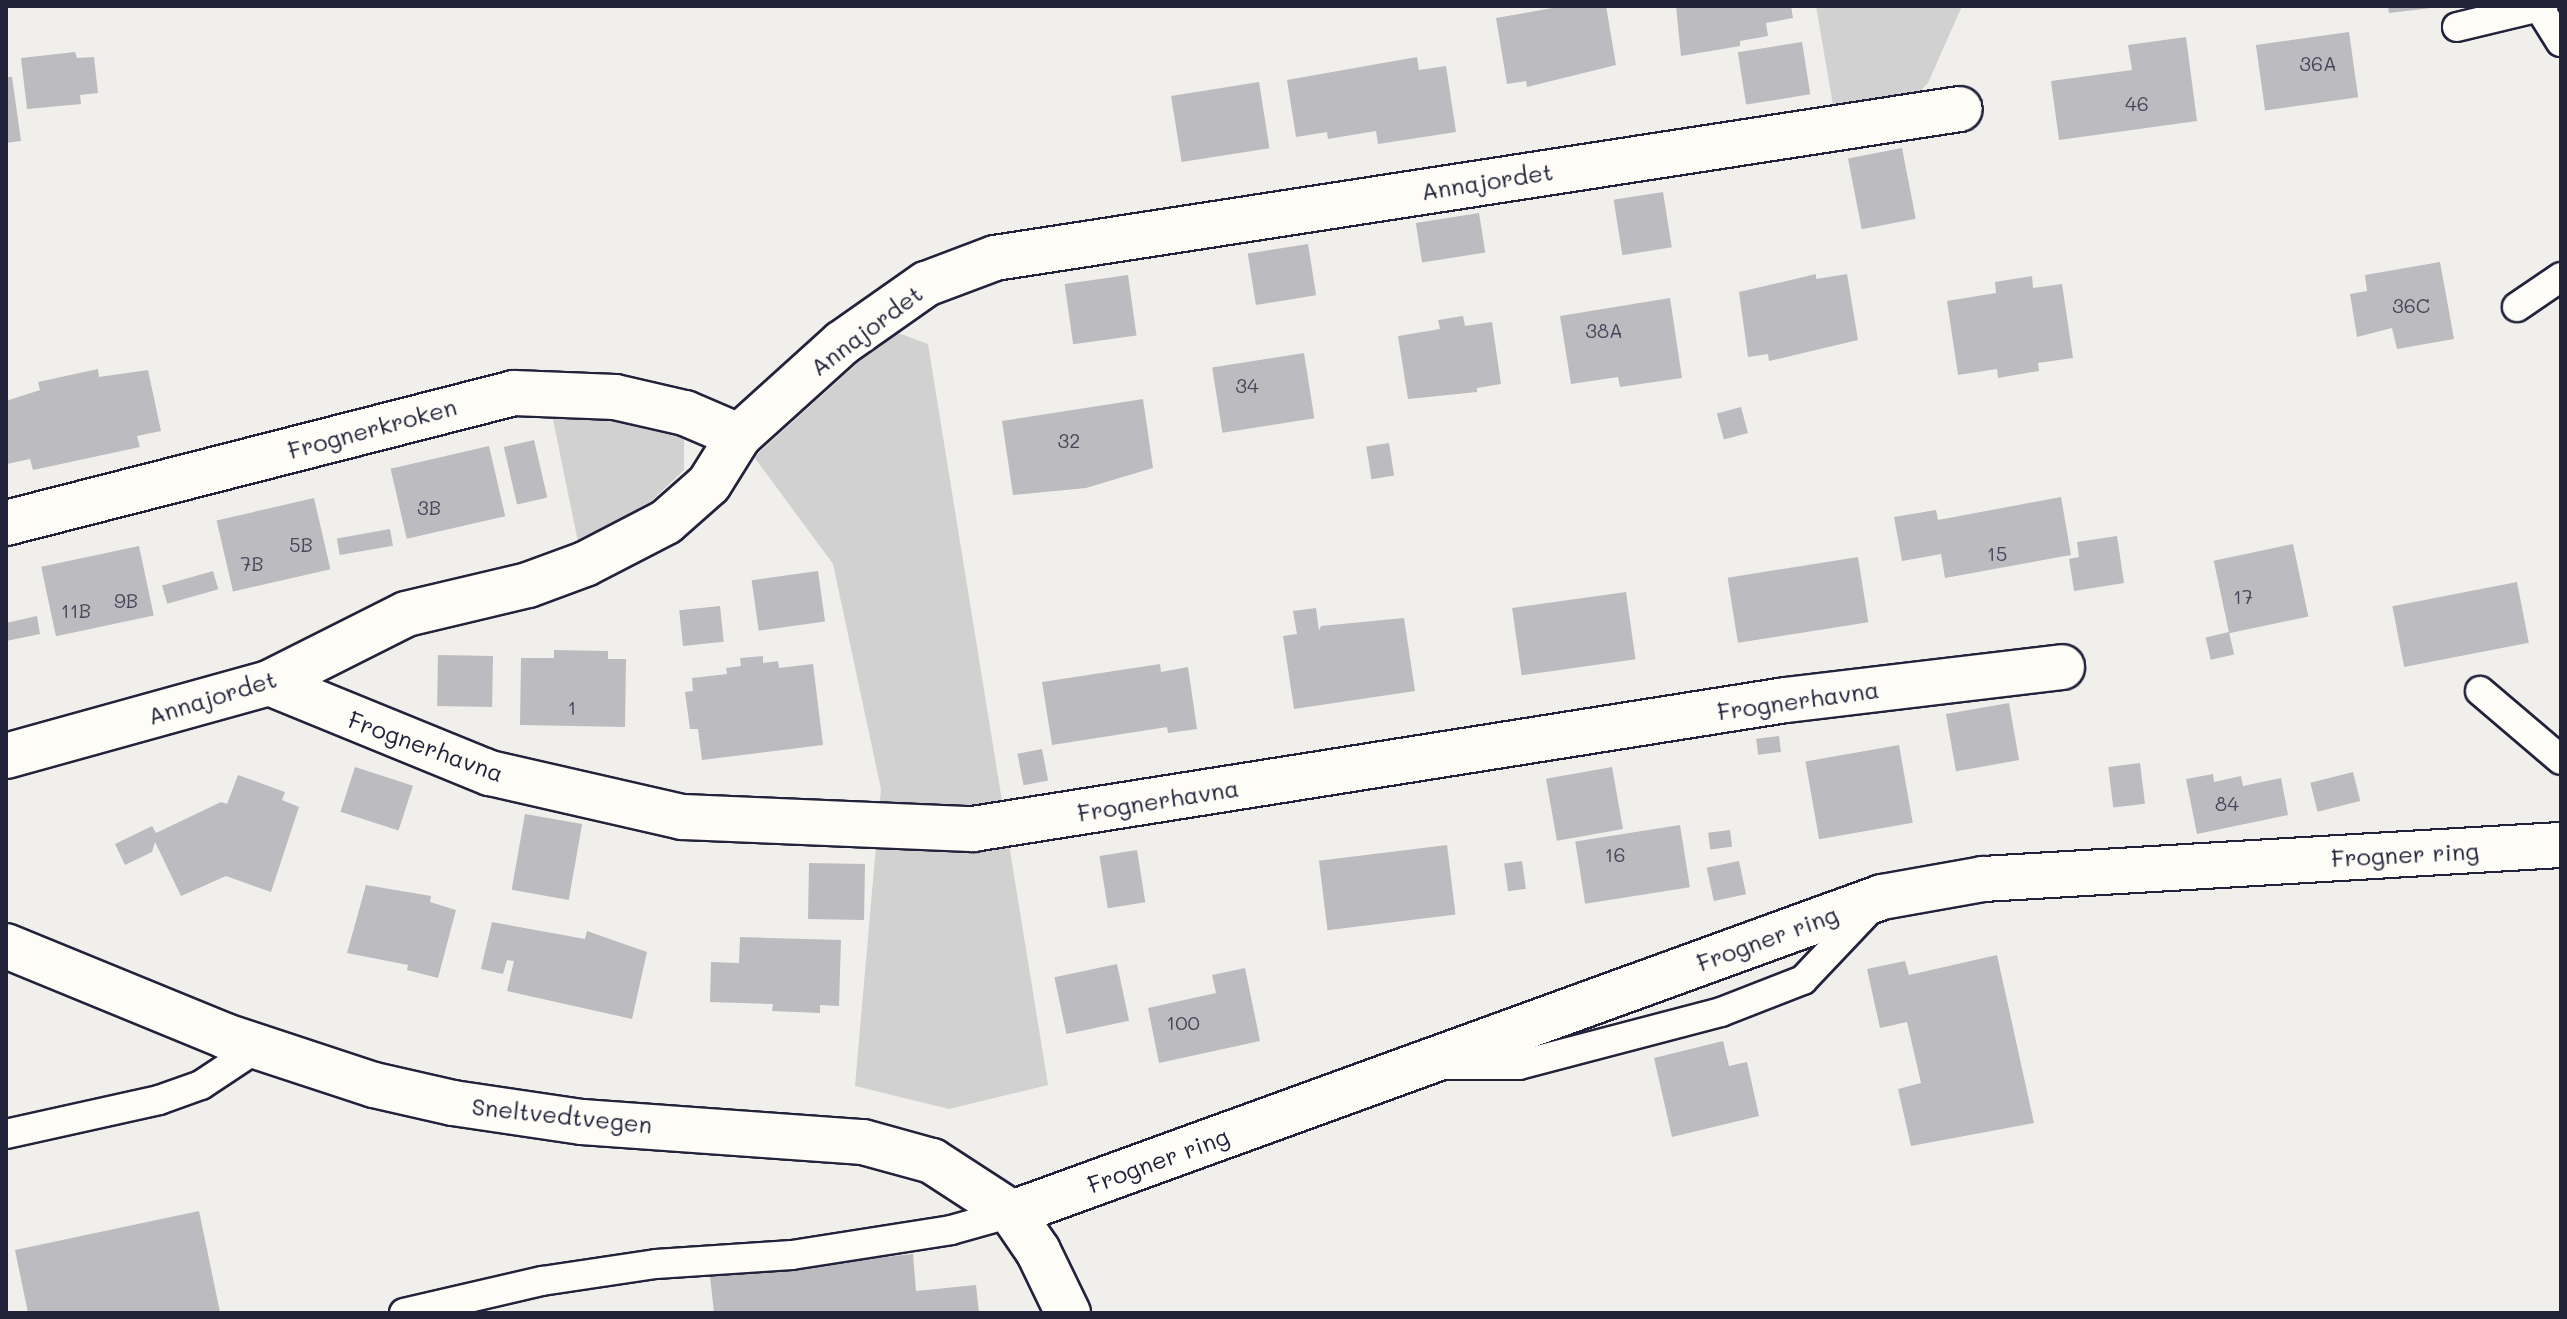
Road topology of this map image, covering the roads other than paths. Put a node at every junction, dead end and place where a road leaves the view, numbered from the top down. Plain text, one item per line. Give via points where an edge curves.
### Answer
1 (2542, 8) edge
2 (2457, 27) dead end
3 (2561, 42) edge
4 (1960, 109) dead end
5 (2561, 277) edge
6 (2517, 307) dead end
7 (739, 436) junction
8 (6, 523) edge
9 (2062, 667) dead end
10 (269, 683) junction
11 (2480, 691) dead end
12 (6, 756) edge
13 (2561, 760) edge
14 (2561, 845) edge
15 (8, 950) edge
16 (257, 1048) junction
17 (6, 1134) edge
18 (1012, 1213) junction
19 (404, 1313) edge
20 (1068, 1313) edge

1 - 2 lane
1 - 3 lane
4 - 7 street, Annajordet via 995,258 926,284 842,343
5 - 6 lane
7 - 8 street, Frognerkroken via 685,413 615,397 514,393
7 - 10 street, Annajordet via 709,484 666,522 585,564 528,585 406,614
9 - 10 street, Frognerhavna via 1786,700 973,829 682,817 490,773
10 - 12 street, Annajordet
11 - 13 lane
14 - 18 street, Frogner ring via 1983,879 1882,897
15 - 16 street, Sneltvedtvegen
16 - 17 lane via 210,1080 159,1100
16 - 18 street, Sneltvedtvegen via 374,1085 504,1112 863,1142 932,1161
18 - 19 lane via 951,1230 792,1255 656,1264 542,1281
18 - 20 street, Sneltvedtvegen via 1038,1251

